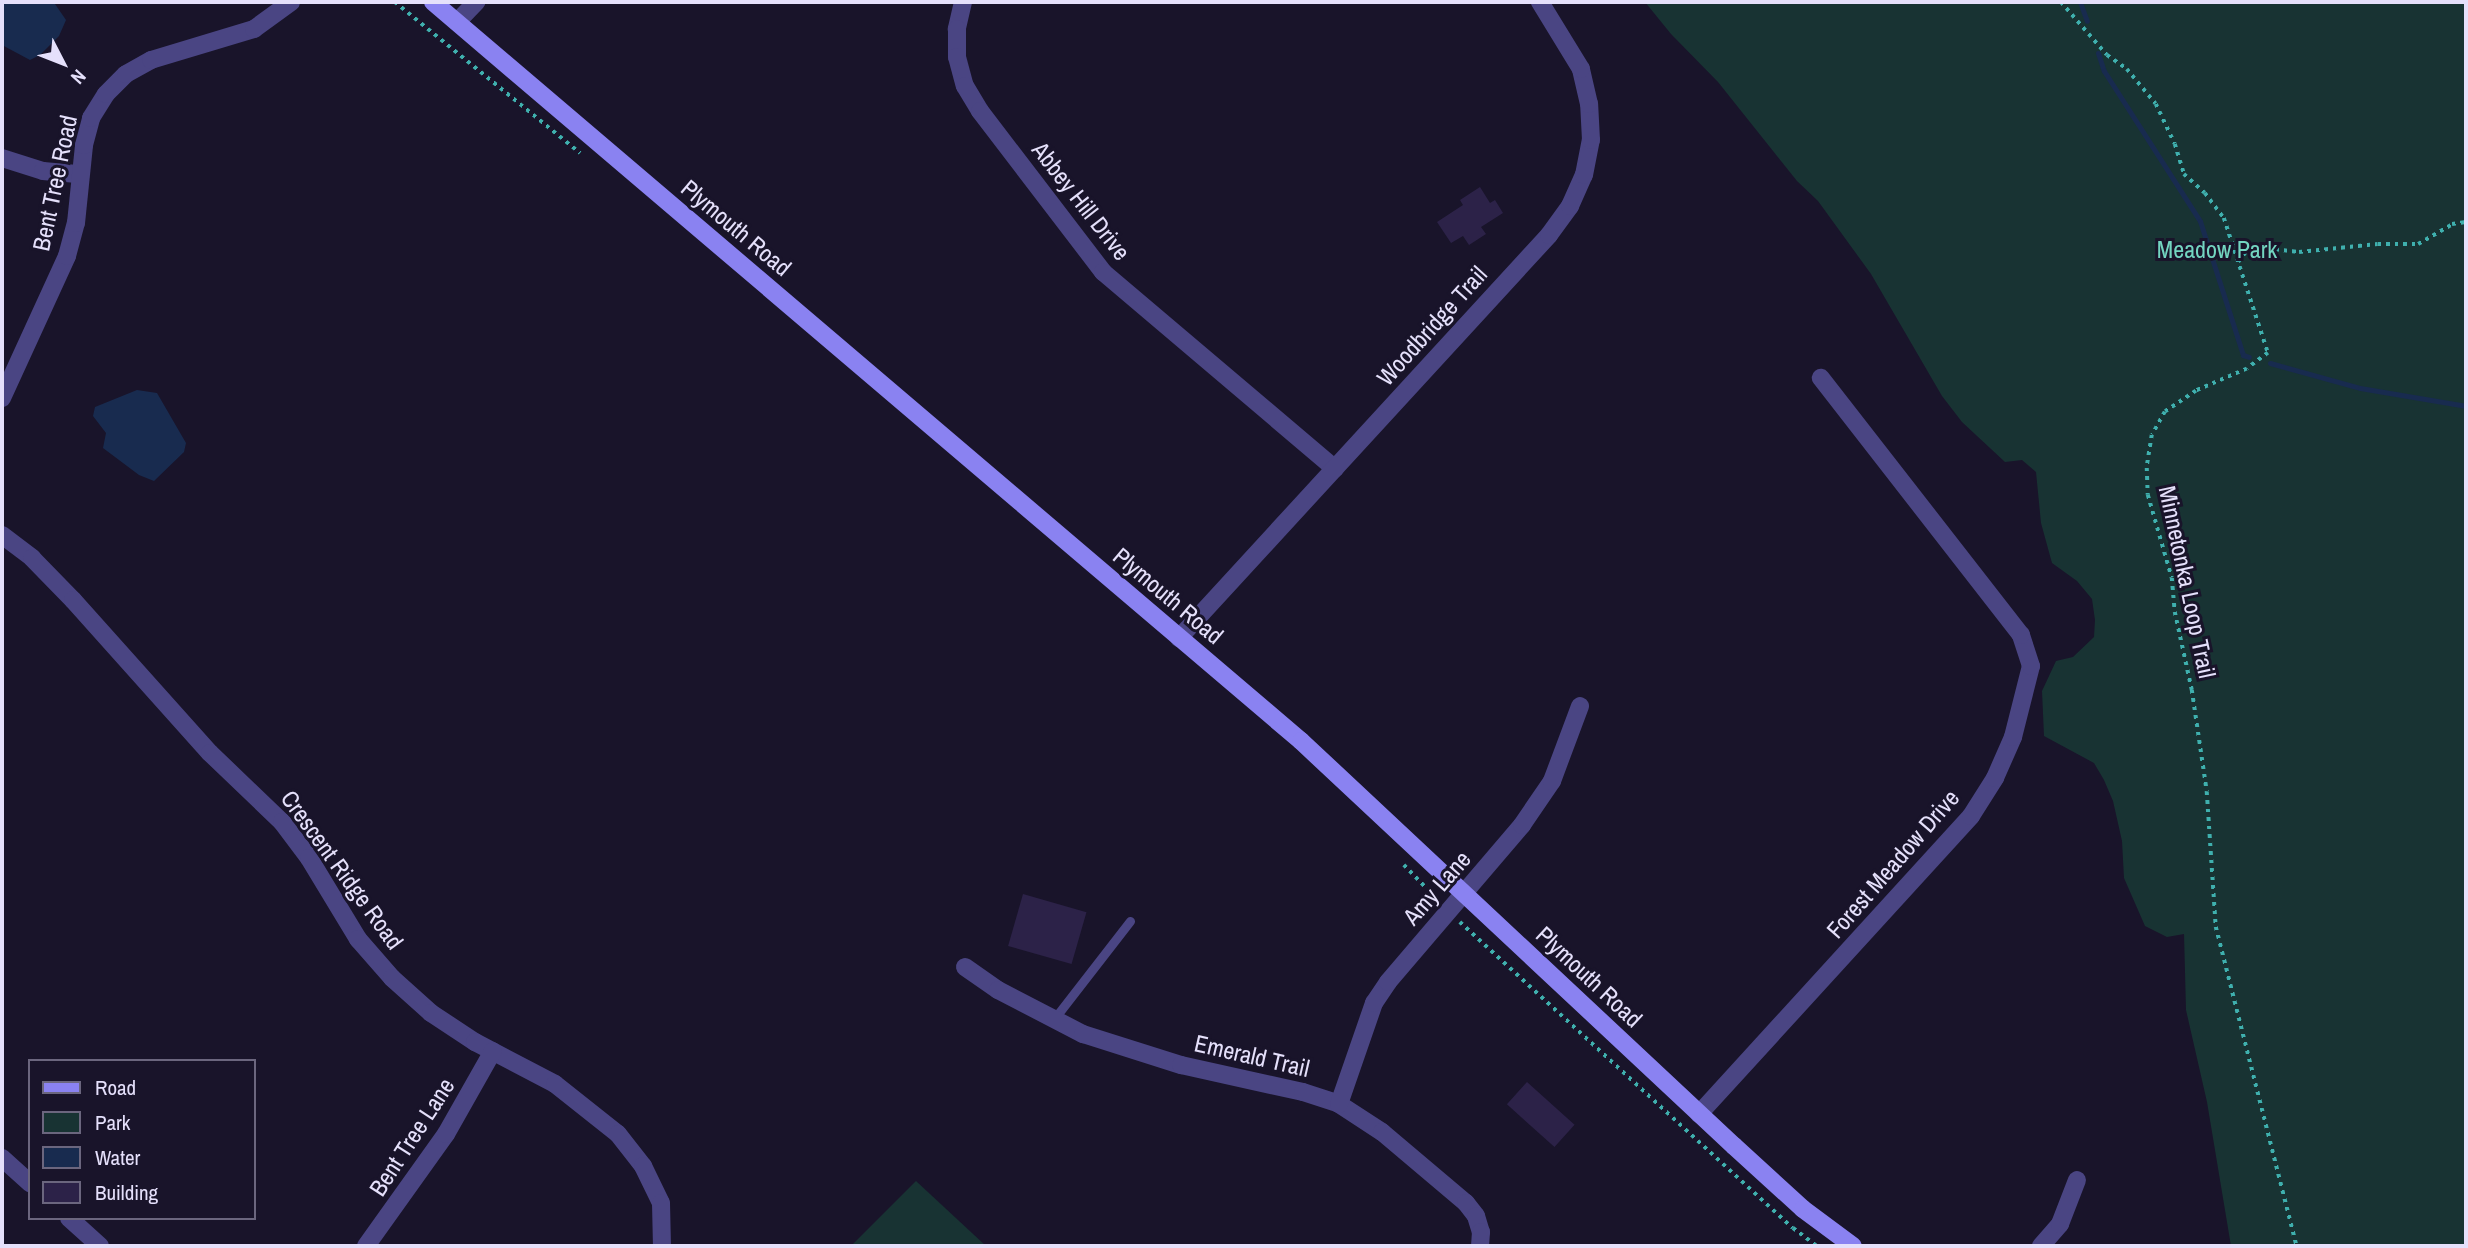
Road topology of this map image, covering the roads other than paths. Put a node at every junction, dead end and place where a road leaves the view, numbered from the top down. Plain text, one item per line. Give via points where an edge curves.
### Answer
1 (291, 2) edge
2 (433, 2) edge
3 (477, 2) edge
4 (963, 2) edge
5 (1540, 2) edge
6 (457, 22) junction
7 (2, 158) edge
8 (80, 174) junction
9 (1821, 378) dead end
10 (2, 398) edge
11 (1335, 469) junction
12 (2, 536) edge
13 (1179, 638) junction
14 (1580, 706) dead end
15 (1464, 894) junction
16 (1129, 921) dead end
17 (965, 967) dead end
18 (1054, 1019) junction
19 (493, 1051) junction
20 (1339, 1104) junction
21 (1699, 1114) junction
22 (2, 1157) edge
23 (2077, 1180) dead end
24 (28, 1181) edge
25 (71, 1220) edge
26 (100, 1246) edge
27 (366, 1246) edge
28 (662, 1246) edge
29 (1480, 1246) edge
30 (1853, 1246) edge
31 (2041, 1246) edge

1 - 8 street, Bent Tree Road via 254,29 151,60 126,74 91,118
2 - 6 main road, Plymouth Road
3 - 6 street
4 - 11 street, Abbey Hill Drive via 957,57 965,86 1103,272
5 - 11 street, Woodbridge Trail via 1581,69 1591,140 1584,175 1549,235
6 - 13 main road, Plymouth Road
7 - 8 street via 43,171
8 - 10 street, Bent Tree Road via 67,256
9 - 21 street, Forest Meadow Drive via 2021,635 2031,666 2013,737 1972,817
11 - 13 street, Woodbridge Trail
12 - 19 street, Crescent Ridge Road via 32,558 210,753 282,822 358,939 391,978 431,1013
13 - 15 main road, Plymouth Road via 1301,741
14 - 15 street, Amy Lane via 1552,781
15 - 20 street, Amy Lane via 1374,1003
15 - 21 main road, Plymouth Road
16 - 18 lane
17 - 18 street, Emerald Trail
18 - 20 street, Emerald Trail via 1083,1034 1181,1065
19 - 27 street, Bent Tree Lane via 446,1134
19 - 28 street, Crescent Ridge Road via 555,1084 618,1134 643,1166 661,1203
20 - 29 street, Emerald Trail via 1382,1132 1466,1203 1476,1216
21 - 30 main road, Plymouth Road via 1803,1209
22 - 24 street
23 - 31 street via 2060,1224
25 - 26 street

